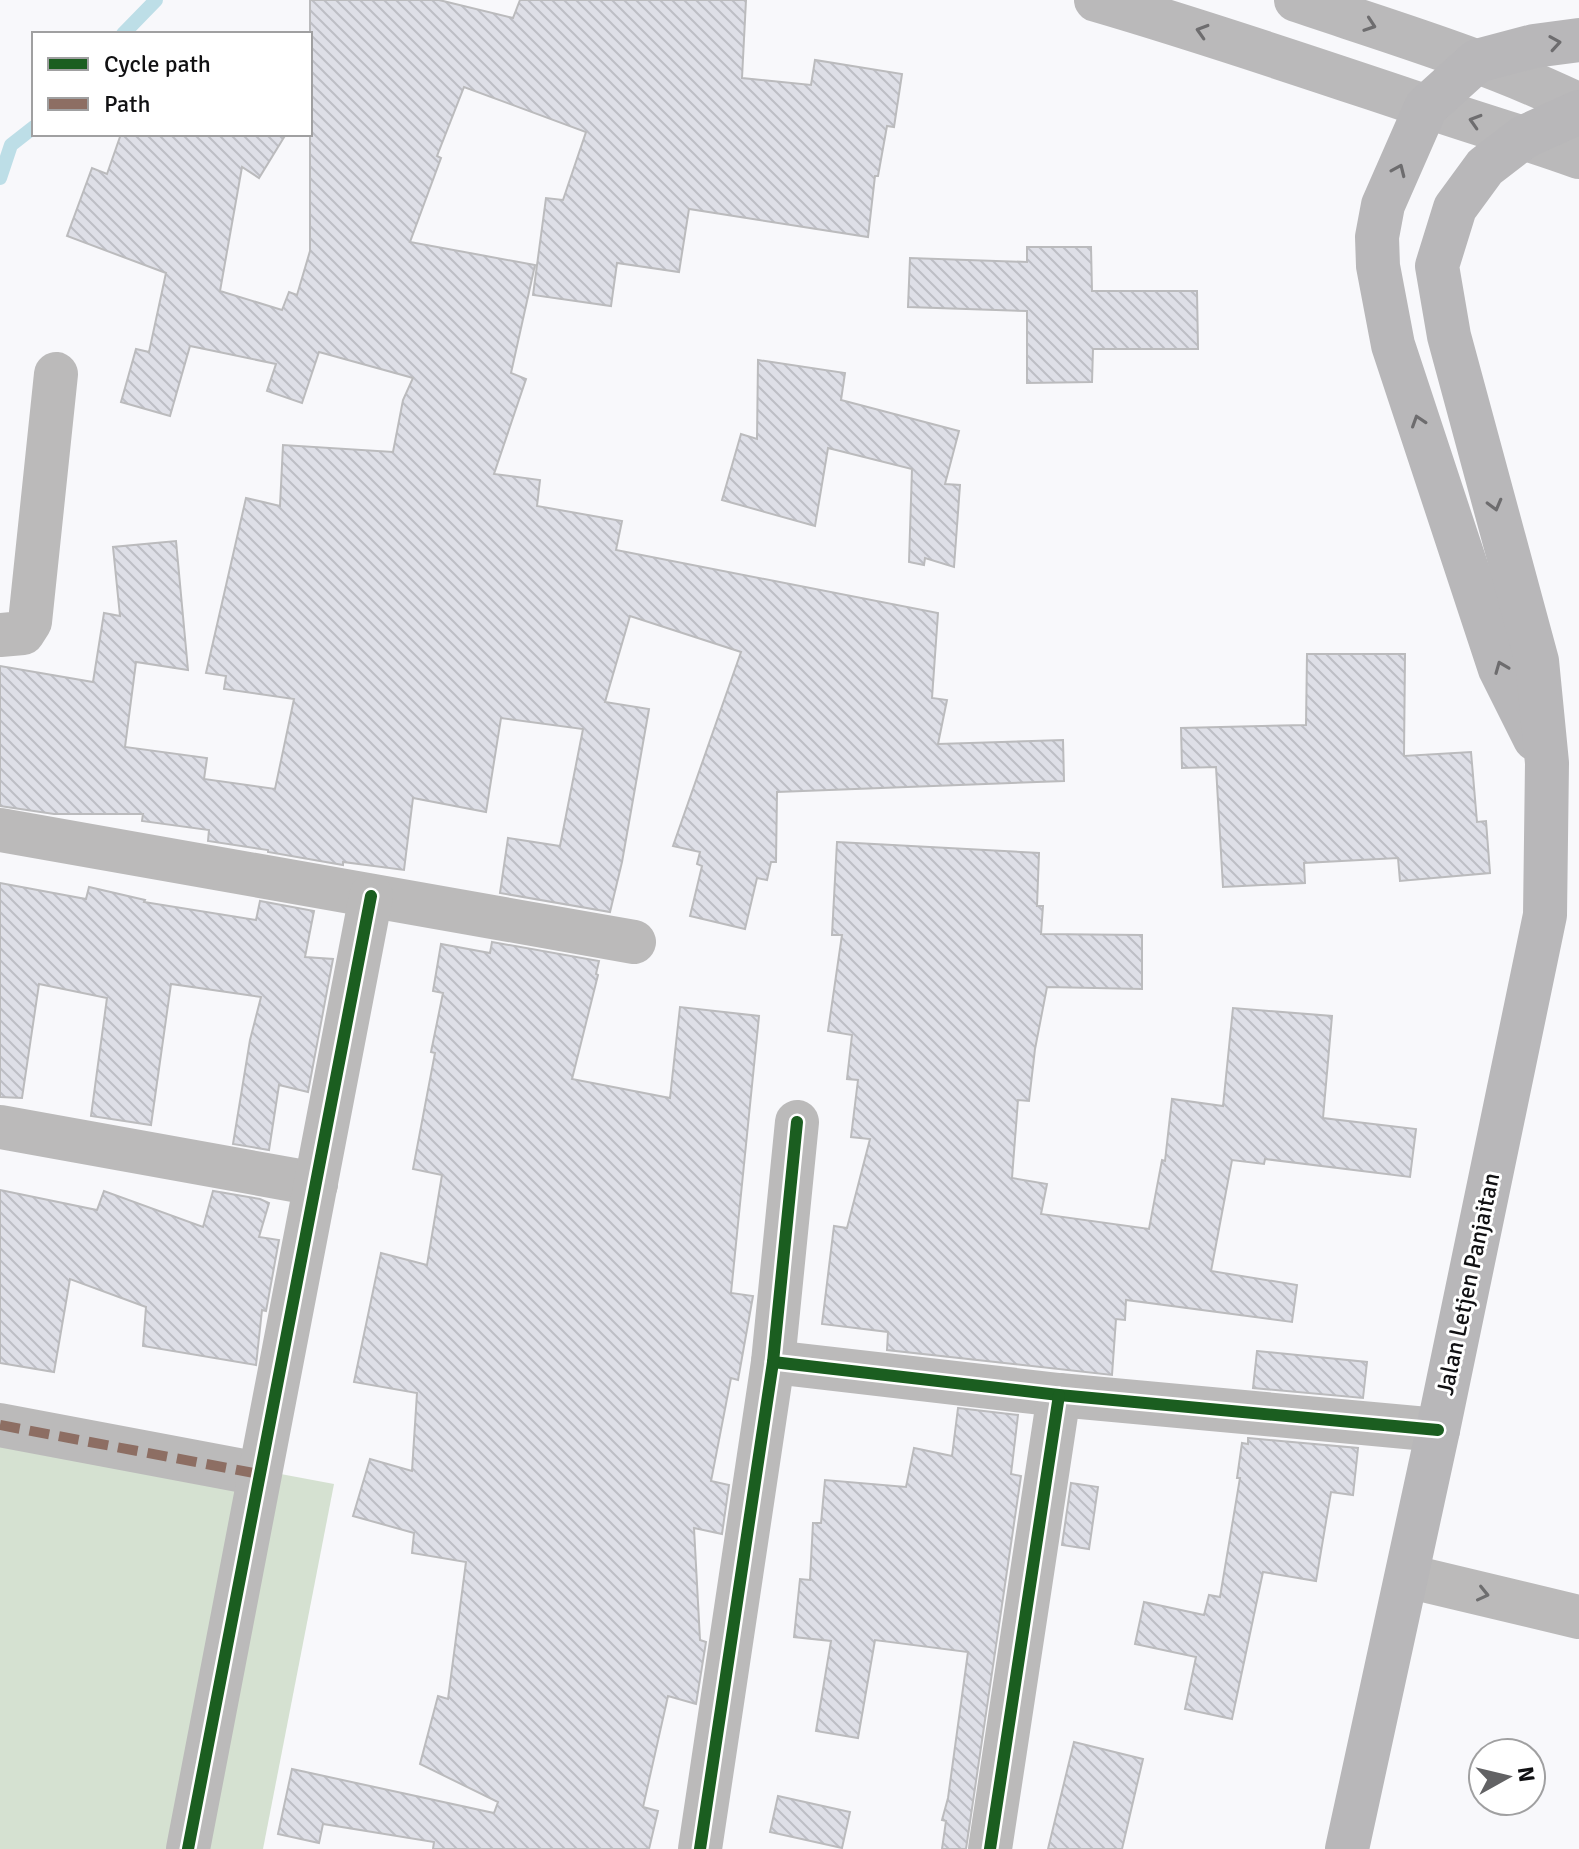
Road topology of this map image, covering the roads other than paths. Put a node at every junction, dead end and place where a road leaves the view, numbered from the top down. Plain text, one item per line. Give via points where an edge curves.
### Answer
1 (1096, 0) edge
2 (1296, 0) edge
3 (1579, 40) edge
4 (1477, 61) junction
5 (1579, 105) edge
6 (1426, 107) junction
7 (1579, 112) edge
8 (1524, 137) junction
9 (1579, 157) edge
10 (56, 374) dead end
11 (0, 635) edge
12 (1547, 763) junction
13 (0, 830) edge
14 (371, 896) junction
15 (634, 942) dead end
16 (797, 1122) dead end
17 (0, 1127) edge
18 (316, 1184) junction
19 (773, 1362) junction
20 (1059, 1395) junction
21 (0, 1425) edge
22 (1438, 1430) junction
23 (259, 1474) junction
24 (1407, 1576) junction
25 (1579, 1617) edge
26 (188, 1849) edge
27 (700, 1849) edge
28 (990, 1849) edge
29 (1347, 1849) edge

6 -> 1 main road
2 -> 4 main road
4 -> 3 highway
4 - 5 main road
4 - 6 highway
8 -> 6 main road
12 -> 6 highway via 1500,669 1393,345 1377,237 1383,205
7 - 8 highway
8 - 9 main road
8 -> 12 highway, Jalan Letjen Panjaitan via 1485,167 1455,208 1437,266 1449,336 1537,661
10 - 11 street via 30,622 23,633
12 - 22 highway, Jalan Letjen Panjaitan via 1545,915
13 - 14 street
14 - 15 street
14 - 18 street
16 - 19 street
17 - 18 street
18 - 23 street
19 - 20 street
19 - 27 street
20 - 22 street
20 - 28 street
21 - 23 street
22 - 24 highway, Jalan Letjen Panjaitan
23 - 26 street
24 -> 25 street
24 - 29 highway, Jalan Letjen Panjaitan

